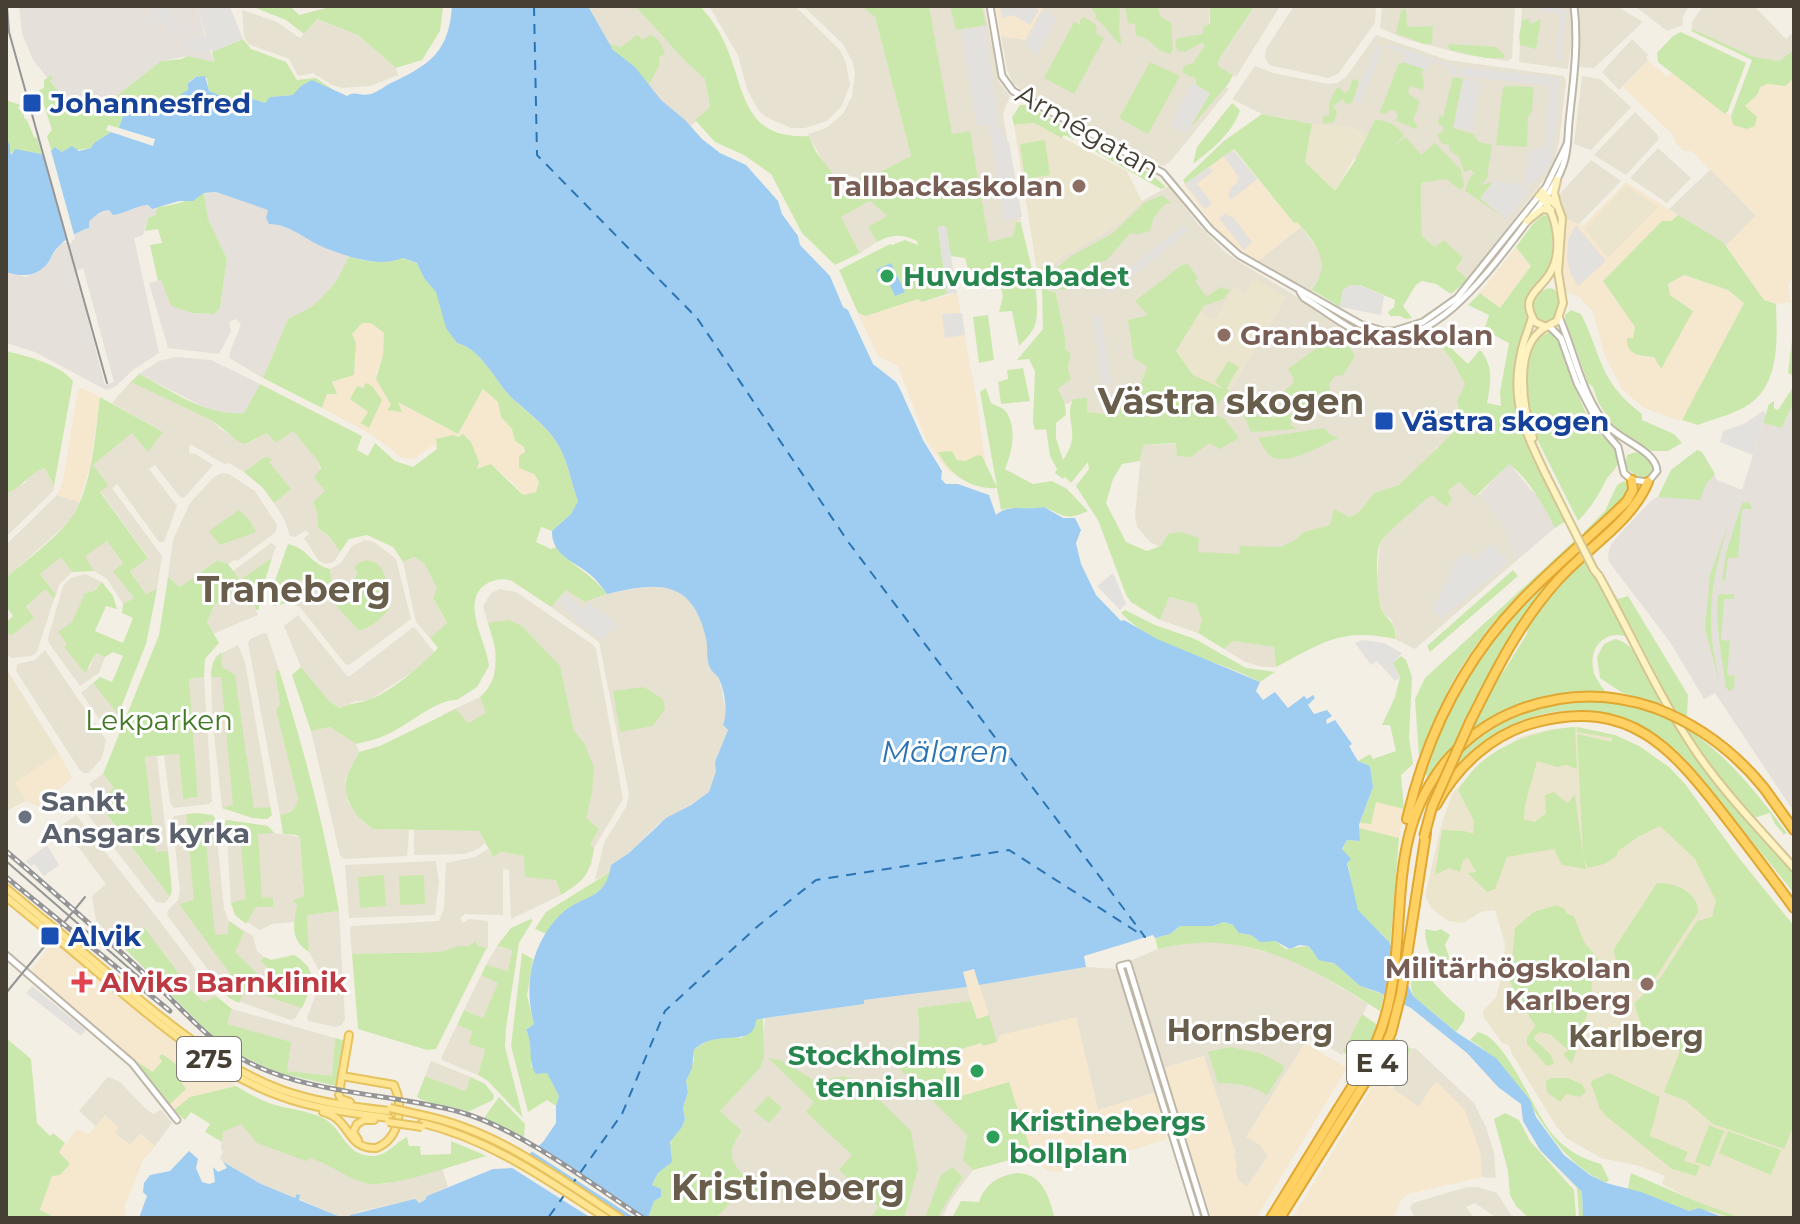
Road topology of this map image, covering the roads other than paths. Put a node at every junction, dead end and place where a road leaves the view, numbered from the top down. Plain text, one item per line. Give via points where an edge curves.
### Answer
1 (990, 6) edge
2 (1574, 6) edge
3 (1567, 144) junction
4 (1557, 180) junction
5 (1543, 196) junction
6 (1554, 209) junction
7 (1527, 221) junction
8 (1539, 286) junction
9 (1560, 291) junction
10 (1459, 300) junction
11 (1532, 317) junction
12 (1559, 317) junction
13 (1548, 327) junction
14 (1635, 447) junction
15 (1621, 457) junction
16 (1547, 472) junction
17 (1632, 480) junction
18 (1648, 482) junction
19 (1794, 830) edge
20 (1424, 837) junction
21 (1404, 856) junction
22 (1794, 868) edge
23 (1766, 870) junction
24 (1773, 880) junction
25 (6, 888) edge
26 (6, 897) edge
27 (1794, 899) edge
28 (1794, 908) edge
29 (1794, 914) edge
30 (41, 921) junction
31 (61, 938) junction
32 (6, 955) edge
33 (349, 1035) dead end
34 (342, 1076) junction
35 (340, 1087) dead end
36 (276, 1095) junction
37 (339, 1095) dead end
38 (397, 1098) junction
39 (389, 1115) junction
40 (177, 1120) dead end
41 (422, 1122) junction
42 (444, 1124) junction
43 (1282, 1216) edge
44 (606, 1218) edge
45 (620, 1218) edge
46 (1198, 1218) edge
47 (1206, 1218) edge
48 (1268, 1218) edge

1 - 10 street, Armégatan via 1008,86 1163,173 1227,247 1304,298 1373,337 1406,334
2 - 3 street, Armégatan
3 - 4 street, Armégatan
3 - 5 street, Armégatan
4 - 5 street, Armégatan
4 - 6 main road
5 - 6 main road
5 - 7 street, Armégatan
5 - 10 street, Armégatan
6 - 7 main road via 1542,209
6 - 8 main road via 1554,263
6 - 9 main road via 1563,222
7 - 10 street, Armégatan
8 - 9 main road via 1551,284
8 - 11 main road via 1530,297
9 - 12 main road
11 - 13 main road
11 - 16 main road via 1516,394 1524,426
12 - 13 main road
12 - 14 street via 1604,422
13 - 15 street via 1559,334 1577,383
13 - 16 main road via 1532,340 1522,395
14 - 15 street
14 - 18 street via 1655,460 1657,471
15 - 17 street via 1622,469
16 - 22 main road, bridge via 1594,570 1690,744
17 - 18 street
17 - 21 highway via 1627,501 1521,600 1455,689 1431,739 1408,818
18 - 20 highway, bridge via 1638,502 1559,578 1529,615 1470,722
19 - 21 highway, E 4, bridge via 1745,766 1683,720 1621,699 1567,697 1511,712 1453,754 1414,815
20 - 23 highway, E 4, bridge via 1454,778 1480,751 1517,728 1556,717 1595,717 1634,728 1666,747
20 - 43 highway, E 4 via 1391,1033
21 - 48 highway, E 4 via 1393,983 1381,1030 1364,1067
23 - 24 highway
23 - 27 highway, E 4
24 - 28 highway
24 - 29 highway
25 - 30 main road, 275
26 - 30 main road, 275
30 - 31 main road, 275, bridge
31 - 36 main road, 275 via 202,1053
31 - 39 main road, 275 via 238,1069 300,1096
32 - 40 street via 132,1063
33 - 34 main road
34 - 35 main road
34 - 38 main road via 391,1084
36 - 38 main road via 335,1115 357,1143 372,1148 396,1132
36 - 39 main road, 275 via 318,1107
37 - 39 main road
38 - 39 main road via 389,1138 369,1145 354,1135 361,1121
39 - 41 main road, 275, bridge
39 - 41 main road, bridge
41 - 42 main road, 275
41 - 42 main road
42 - 44 main road, 275 via 505,1154
42 - 45 main road, 275 via 499,1141
46 - 47 street via 1120,966 1128,964

